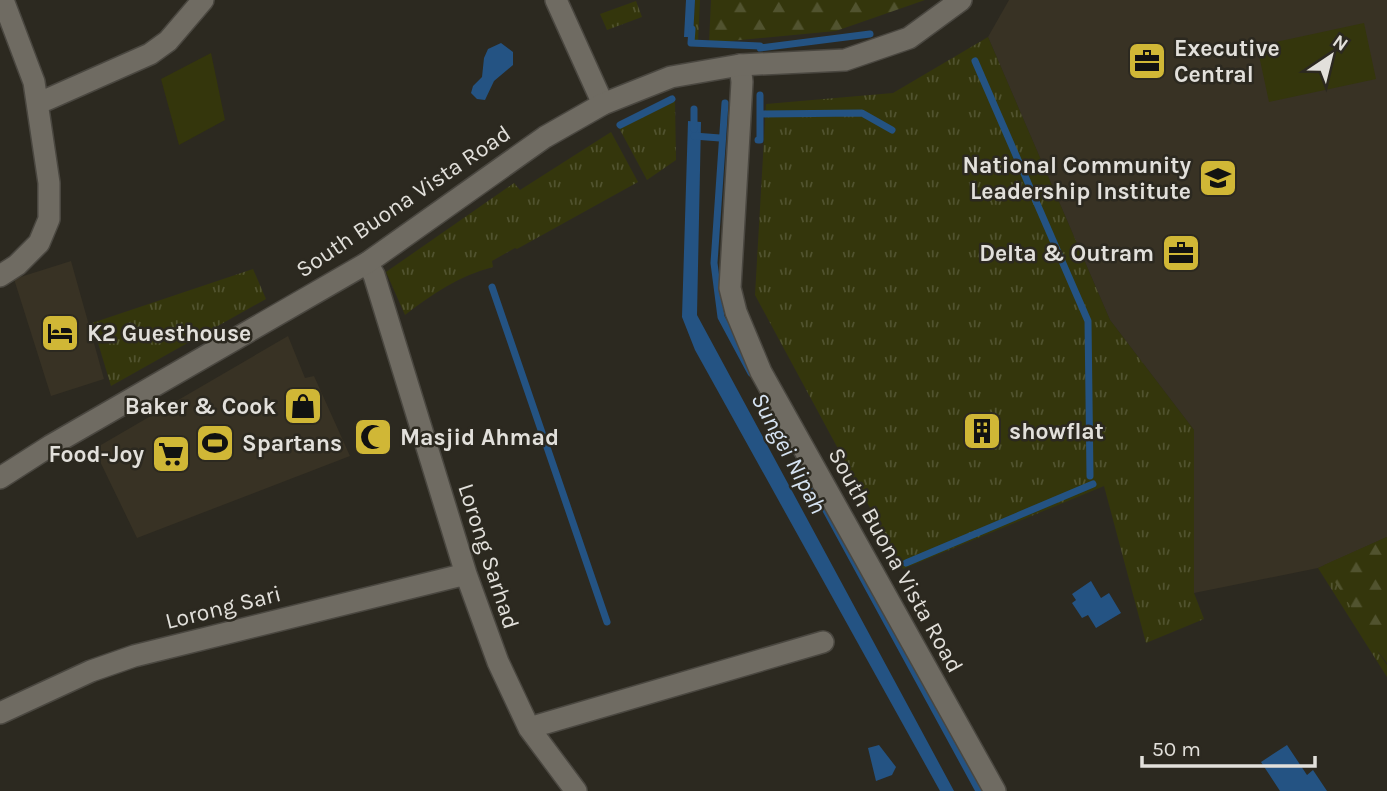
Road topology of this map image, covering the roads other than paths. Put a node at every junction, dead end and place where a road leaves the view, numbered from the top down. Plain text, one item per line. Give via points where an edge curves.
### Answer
1 (3, 0) edge
2 (203, 0) edge
3 (555, 0) edge
4 (961, 0) edge
5 (740, 65) junction
6 (38, 102) junction
7 (603, 104) junction
8 (370, 269) junction
9 (0, 276) edge
10 (0, 478) edge
11 (466, 574) junction
12 (823, 642) dead end
13 (0, 713) edge
14 (529, 728) junction
15 (576, 791) edge
16 (995, 791) edge

1 - 6 street
2 - 6 street via 168,41 150,54
3 - 7 street
4 - 5 street, South Buona Vista Road via 909,38 845,60
5 - 7 street, South Buona Vista Road via 671,78
5 - 16 street, South Buona Vista Road via 730,288 736,312 761,372
6 - 9 street via 49,219 39,243
7 - 8 street, South Buona Vista Road via 545,136
8 - 10 street, South Buona Vista Road
8 - 11 street, Lorong Sarhad
11 - 13 street, Lorong Sari via 134,656
11 - 14 street, Lorong Sarhad via 498,662
12 - 14 street
14 - 15 street, Lorong Sarhad

